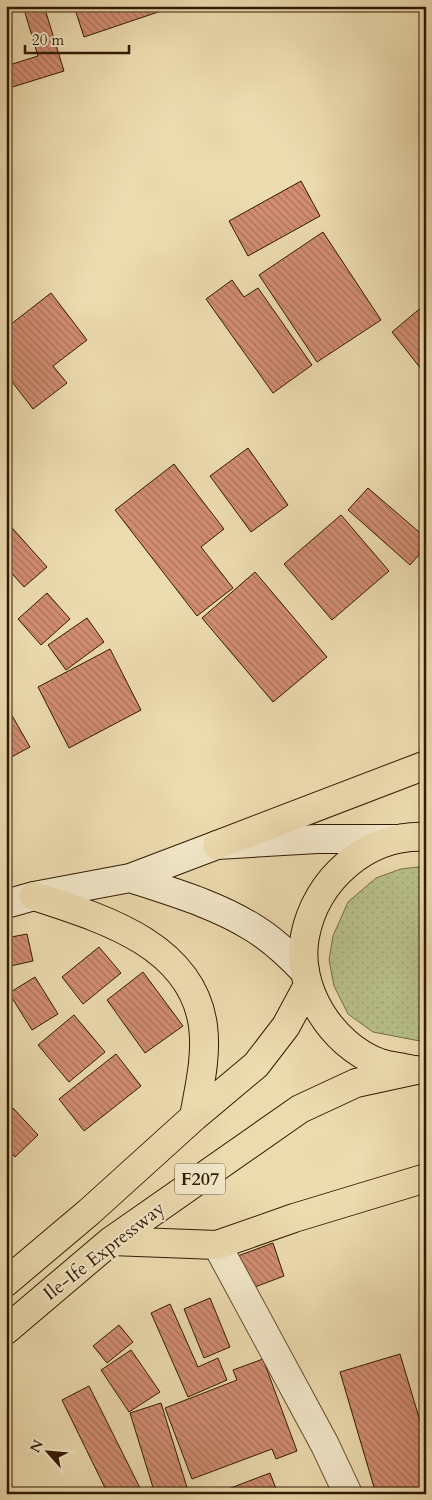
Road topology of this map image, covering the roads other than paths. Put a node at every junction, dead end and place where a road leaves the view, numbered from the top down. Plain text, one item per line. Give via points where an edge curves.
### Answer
1 (426, 765) edge
2 (426, 837) edge
3 (395, 839) junction
4 (217, 845) junction
5 (130, 878) junction
6 (34, 896) junction
7 (6, 904) edge
8 (306, 978) junction
9 (421, 1070) edge
10 (194, 1118) junction
11 (426, 1178) edge
12 (111, 1241) junction
13 (217, 1246) junction
14 (6, 1282) edge
15 (6, 1330) edge
16 (348, 1494) edge

1 - 4 main road
2 - 3 main road, F207
3 - 4 main road via 317,839
3 - 8 main road, F207 via 362,852 335,874 315,903 304,937
4 - 5 main road
5 - 6 main road
5 - 8 main road via 209,905 252,927 280,947
6 - 7 main road
6 - 10 main road via 118,927 149,945 179,969 196,998 203,1026 202,1073
8 - 9 main road, F207 via 323,1018 348,1046 380,1063
8 - 10 main road, Ile-Ife Expressway / F207 via 286,1026 256,1066
9 - 12 main road, Ile-Ife Expressway / F207 via 356,1083 300,1109
10 - 14 main road, Ile-Ife Expressway / F207
11 - 13 main road via 294,1218
12 - 13 main road
12 - 15 main road, Ile-Ife Expressway / F207
13 - 16 main road via 325,1445

